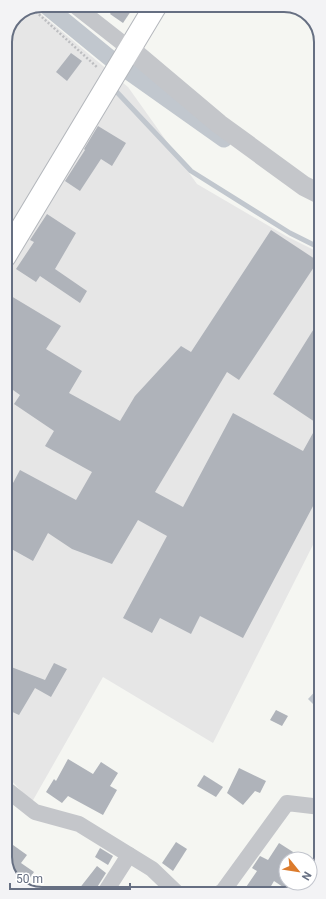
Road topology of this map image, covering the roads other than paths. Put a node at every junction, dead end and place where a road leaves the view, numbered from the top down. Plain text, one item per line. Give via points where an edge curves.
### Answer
1 (79, 12) edge
2 (152, 12) edge
3 (118, 68) junction
4 (314, 191) edge
5 (12, 244) edge
6 (12, 794) edge
7 (314, 806) edge
8 (130, 855) junction
9 (109, 887) edge
10 (171, 887) edge
11 (226, 887) edge

1 - 3 street
2 - 3 main road
3 - 4 street via 219,124
3 - 5 main road
6 - 8 street via 35,812 79,824
7 - 11 street via 287,803
8 - 9 street
8 - 10 street via 152,869

